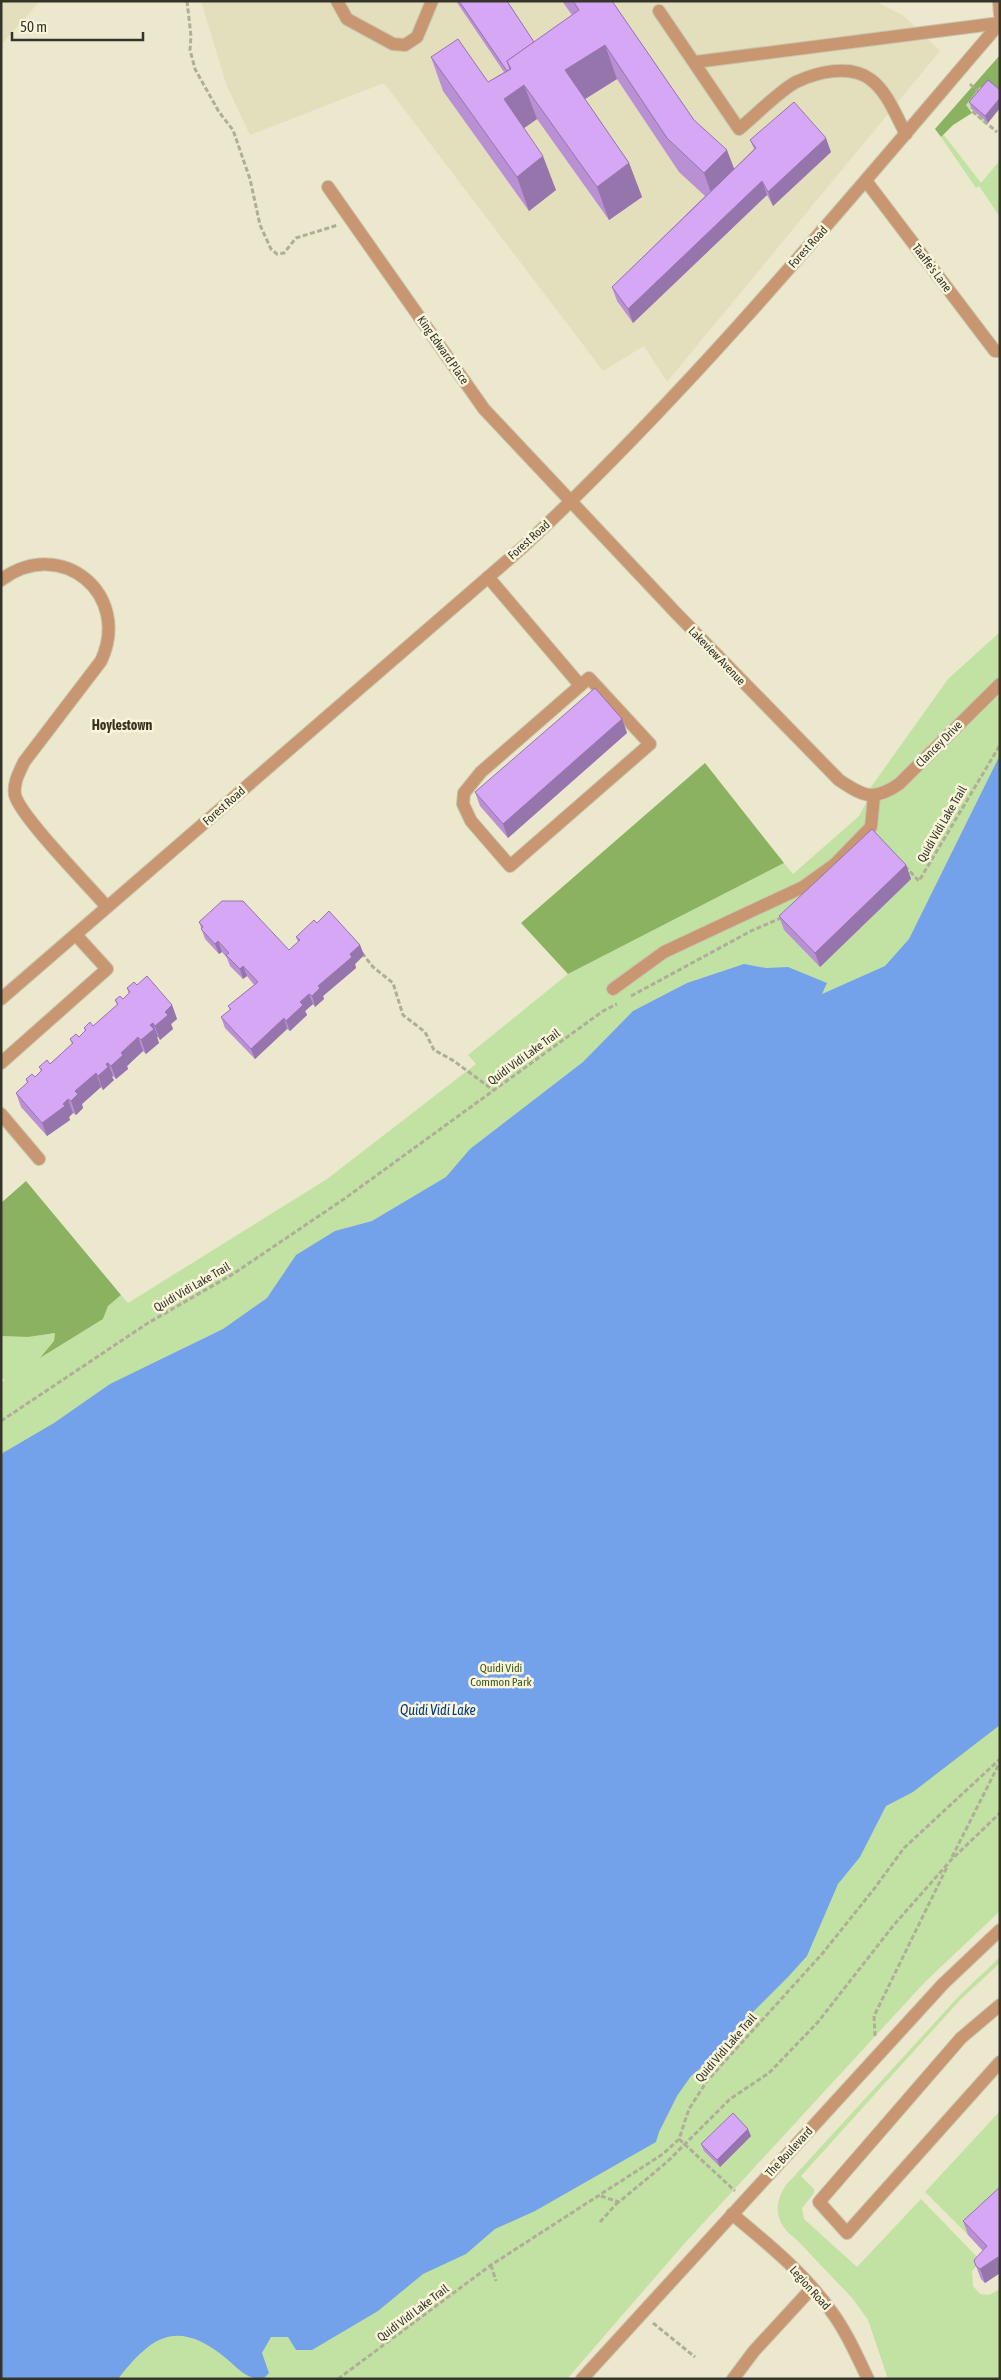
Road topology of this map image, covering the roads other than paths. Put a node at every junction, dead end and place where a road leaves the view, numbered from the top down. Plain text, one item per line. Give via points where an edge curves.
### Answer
1 (337, 1) edge
2 (432, 1) edge
3 (999, 1) edge
4 (659, 11) dead end
5 (1000, 15) edge
6 (1000, 23) edge
7 (695, 62) junction
8 (906, 134) junction
9 (866, 181) junction
10 (328, 187) dead end
11 (1000, 351) edge
12 (571, 502) junction
13 (488, 577) junction
14 (1, 580) edge
15 (1000, 684) edge
16 (580, 686) junction
17 (874, 796) junction
18 (107, 907) junction
19 (76, 935) junction
20 (614, 989) dead end
21 (1, 1000) edge
22 (1, 1063) edge
23 (1, 1114) edge
24 (39, 1159) dead end
25 (1000, 1930) edge
26 (1000, 2005) edge
27 (1000, 2062) edge
28 (732, 2214) junction
29 (812, 2288) junction
30 (582, 2379) edge
31 (733, 2379) edge
32 (868, 2379) edge

1 - 2 street via 347,19 393,44 404,45 417,37
3 - 5 street
4 - 7 street
6 - 7 street
6 - 8 street, Forest Road
7 - 8 street via 739,128 794,83 816,75 854,71 870,79 886,98
8 - 9 street, Forest Road
9 - 11 street, Taaffe's Lane via 996,351
9 - 12 street, Forest Road via 674,398
10 - 12 street, King Edward Place via 484,409
12 - 13 street, Forest Road
12 - 17 street, Lakeview Avenue via 702,641 840,780 865,795
13 - 16 street
13 - 18 street, Forest Road
14 - 18 street via 29,565 49,563 65,567 88,581 101,598 109,642 102,661 24,762 14,793 30,820
15 - 17 street, Clancey Drive via 899,784
16 - 16 street via 481,772 464,793 463,804 471,821 510,866 650,744 589,678
17 - 20 street via 871,827 835,864 785,896 664,952
18 - 19 street, Forest Road
19 - 21 street, Forest Road
19 - 22 street via 107,969
23 - 24 street
25 - 28 street, The Boulevard via 943,1984
26 - 27 street via 961,2038 819,2202 847,2233
28 - 29 street, Legion Road via 776,2250
28 - 30 street, The Boulevard
29 - 31 street
29 - 32 street, Legion Road via 836,2318

